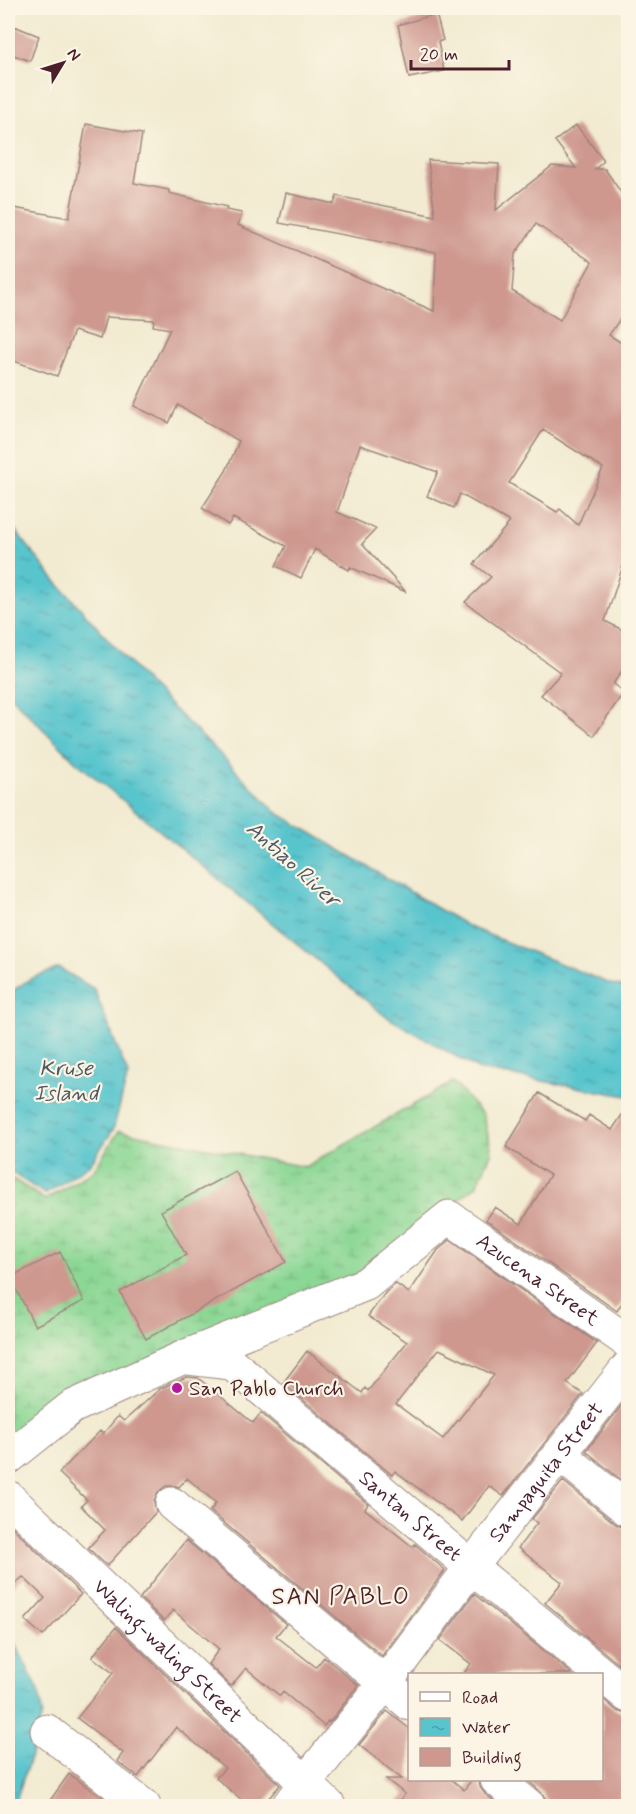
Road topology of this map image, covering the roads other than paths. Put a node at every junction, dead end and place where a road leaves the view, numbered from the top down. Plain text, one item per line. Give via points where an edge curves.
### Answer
1 (628, 1342) edge
2 (184, 1357) junction
3 (628, 1367) edge
4 (561, 1455) junction
5 (8, 1458) edge
6 (8, 1497) edge
7 (172, 1504) dead end
8 (628, 1510) edge
9 (471, 1567) junction
10 (600, 1673) edge
11 (603, 1675) edge
12 (385, 1683) junction
13 (628, 1696) edge
14 (408, 1702) edge
15 (47, 1731) dead end
16 (499, 1781) edge
17 (296, 1795) edge
18 (144, 1806) edge
19 (329, 1806) edge
20 (529, 1806) edge

1 - 2 street, Azucena Street via 449,1217 366,1284
2 - 5 street via 72,1407
2 - 9 street, Santan Street via 231,1363
3 - 4 street, Sampaguita Street
4 - 8 street
4 - 9 street, Sampaguita Street
6 - 17 street, Waling-waling Street
7 - 12 street
9 - 10 street, Santan Street
9 - 12 street, Sampaguita Street
11 - 13 street, Santan Street
12 - 14 street
12 - 17 street, Sampaguita Street
15 - 18 street
16 - 20 street
17 - 19 street, Waling-waling Street

